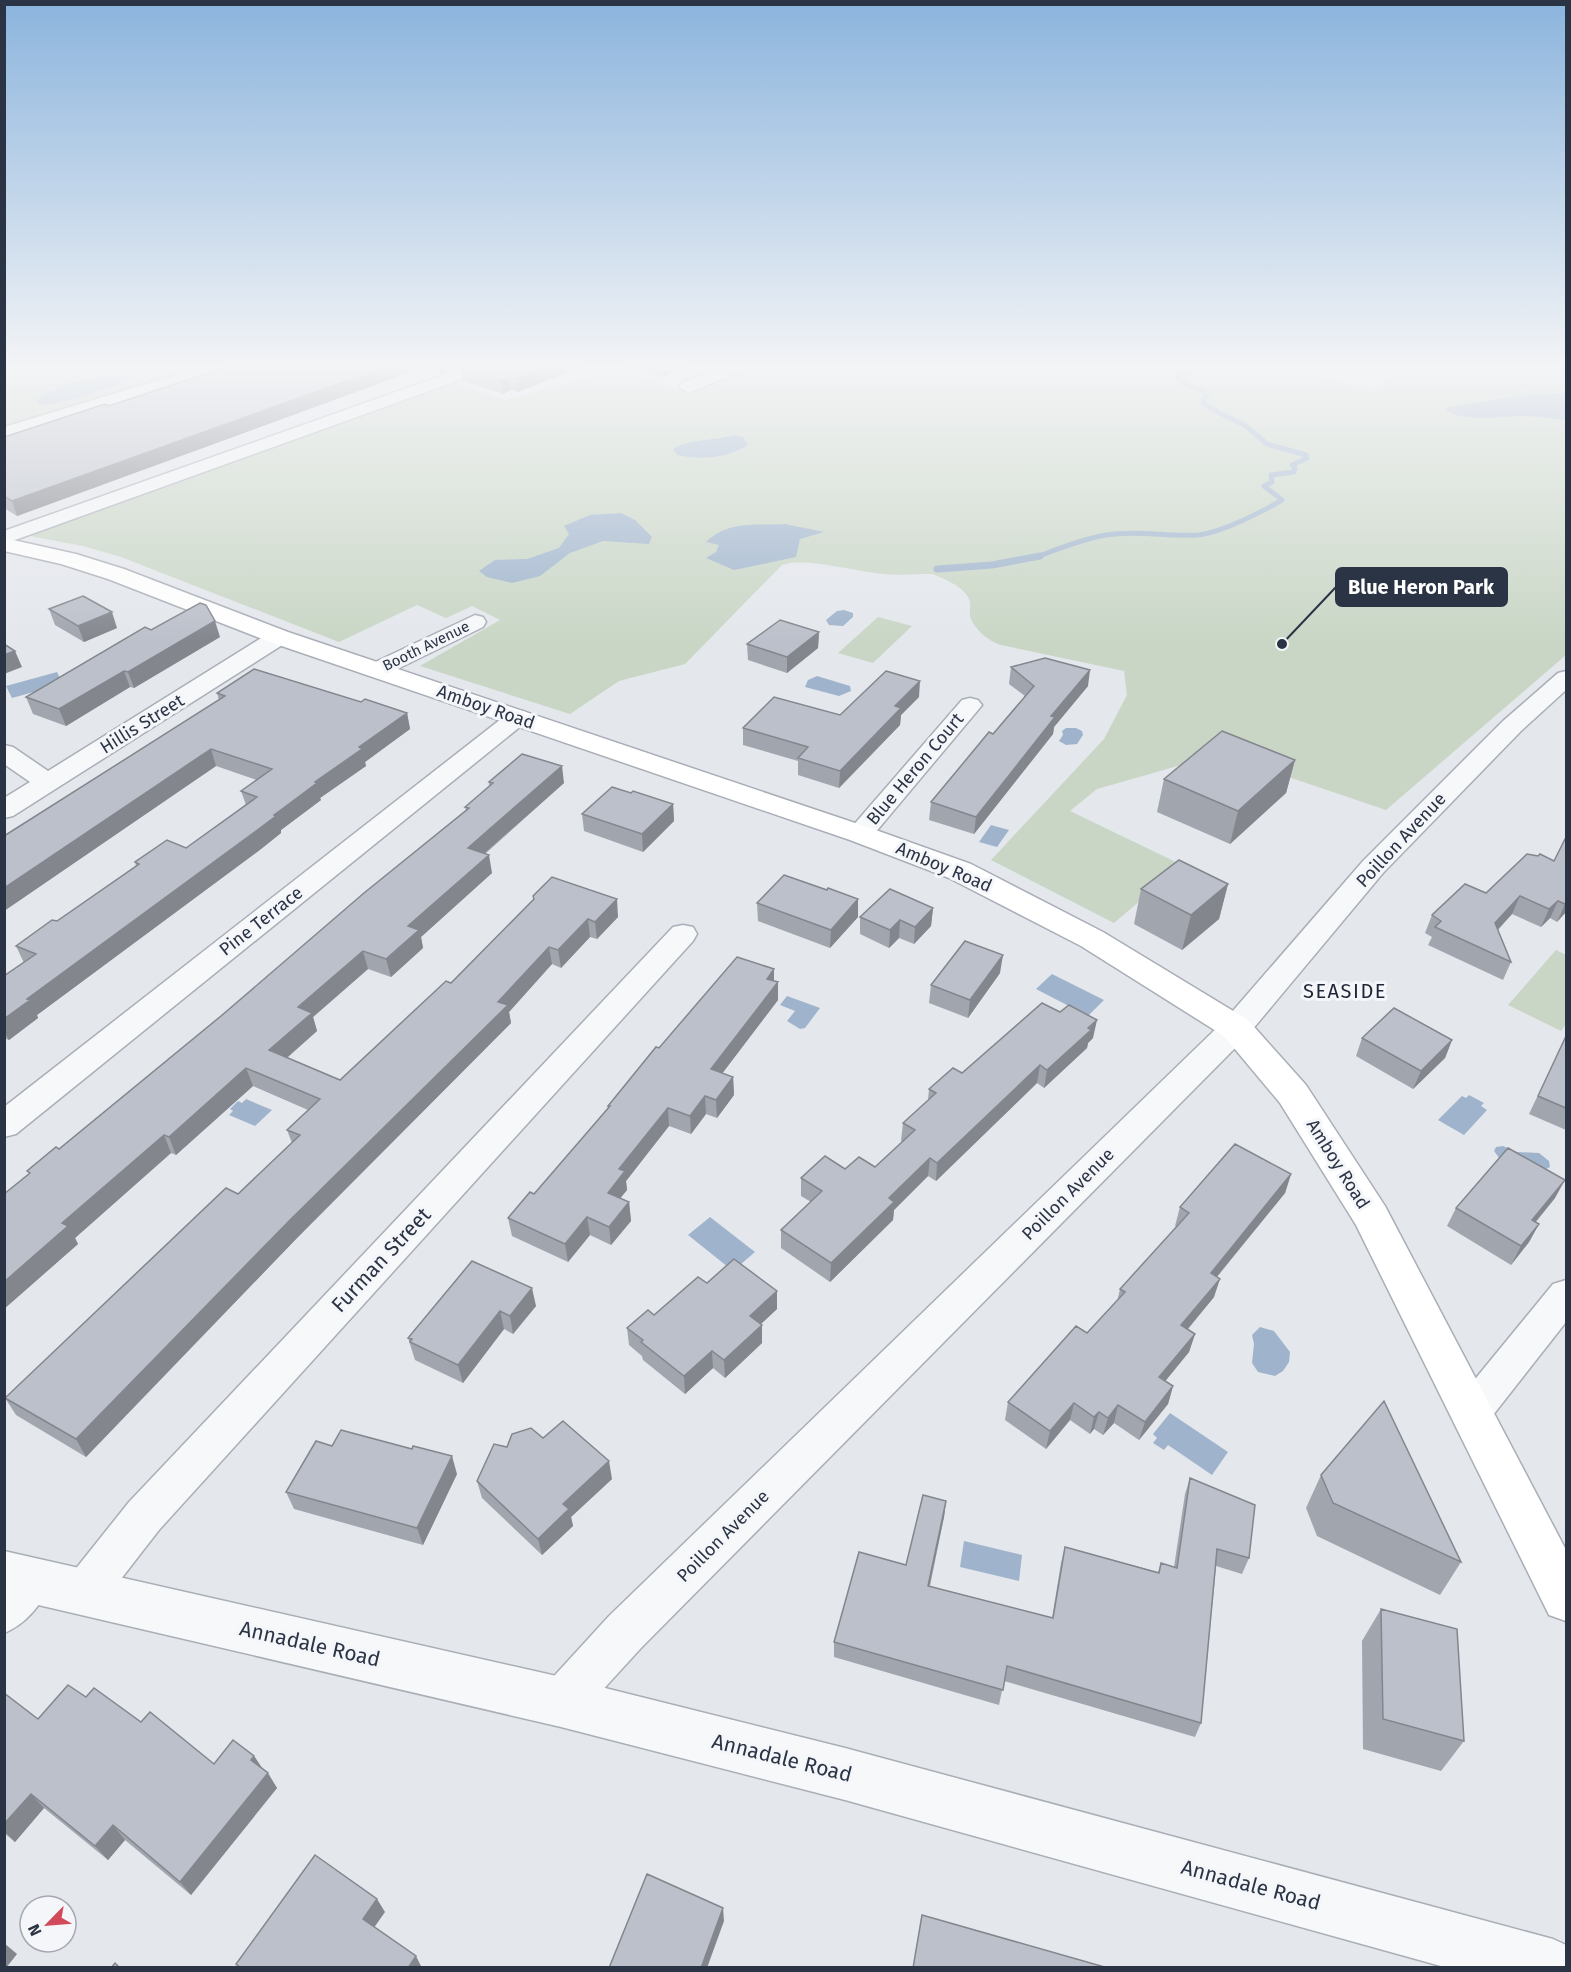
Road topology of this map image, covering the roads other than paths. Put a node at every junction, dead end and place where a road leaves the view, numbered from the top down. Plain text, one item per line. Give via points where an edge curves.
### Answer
1 (224, 459) edge
2 (4, 538) edge
3 (4, 544) edge
4 (475, 622) dead end
5 (279, 637) junction
6 (376, 670) junction
7 (1566, 678) edge
8 (970, 705) dead end
9 (518, 717) junction
10 (4, 752) edge
11 (48, 783) junction
12 (4, 810) edge
13 (861, 834) junction
14 (683, 934) dead end
15 (1236, 1029) junction
16 (4, 1125) edge
17 (1566, 1295) edge
18 (1472, 1412) junction
19 (13, 1589) edge
20 (85, 1591) junction
21 (1566, 1598) edge
22 (561, 1702) junction
23 (1553, 1968) edge

1 - 2 street
3 - 5 main road, Amboy Road via 116,574
4 - 6 street, Booth Avenue
5 - 6 main road, Amboy Road
5 - 11 street, Hillis Street
6 - 9 main road, Amboy Road
7 - 15 street, Poillon Avenue via 1512,726 1373,867
8 - 13 street, Blue Heron Court
9 - 13 main road, Amboy Road
9 - 16 street, Pine Terrace
10 - 11 street
11 - 12 street, Hillis Street
13 - 15 main road, Amboy Road via 960,871 1024,902 1110,949
14 - 20 street, Furman Street via 144,1516
15 - 18 main road, Amboy Road via 1293,1094 1344,1172
15 - 22 street, Poillon Avenue via 632,1625
17 - 18 street
18 - 21 main road, Amboy Road
19 - 20 street, Annadale Road
20 - 22 street, Annadale Road
22 - 23 street, Annadale Road via 845,1774

